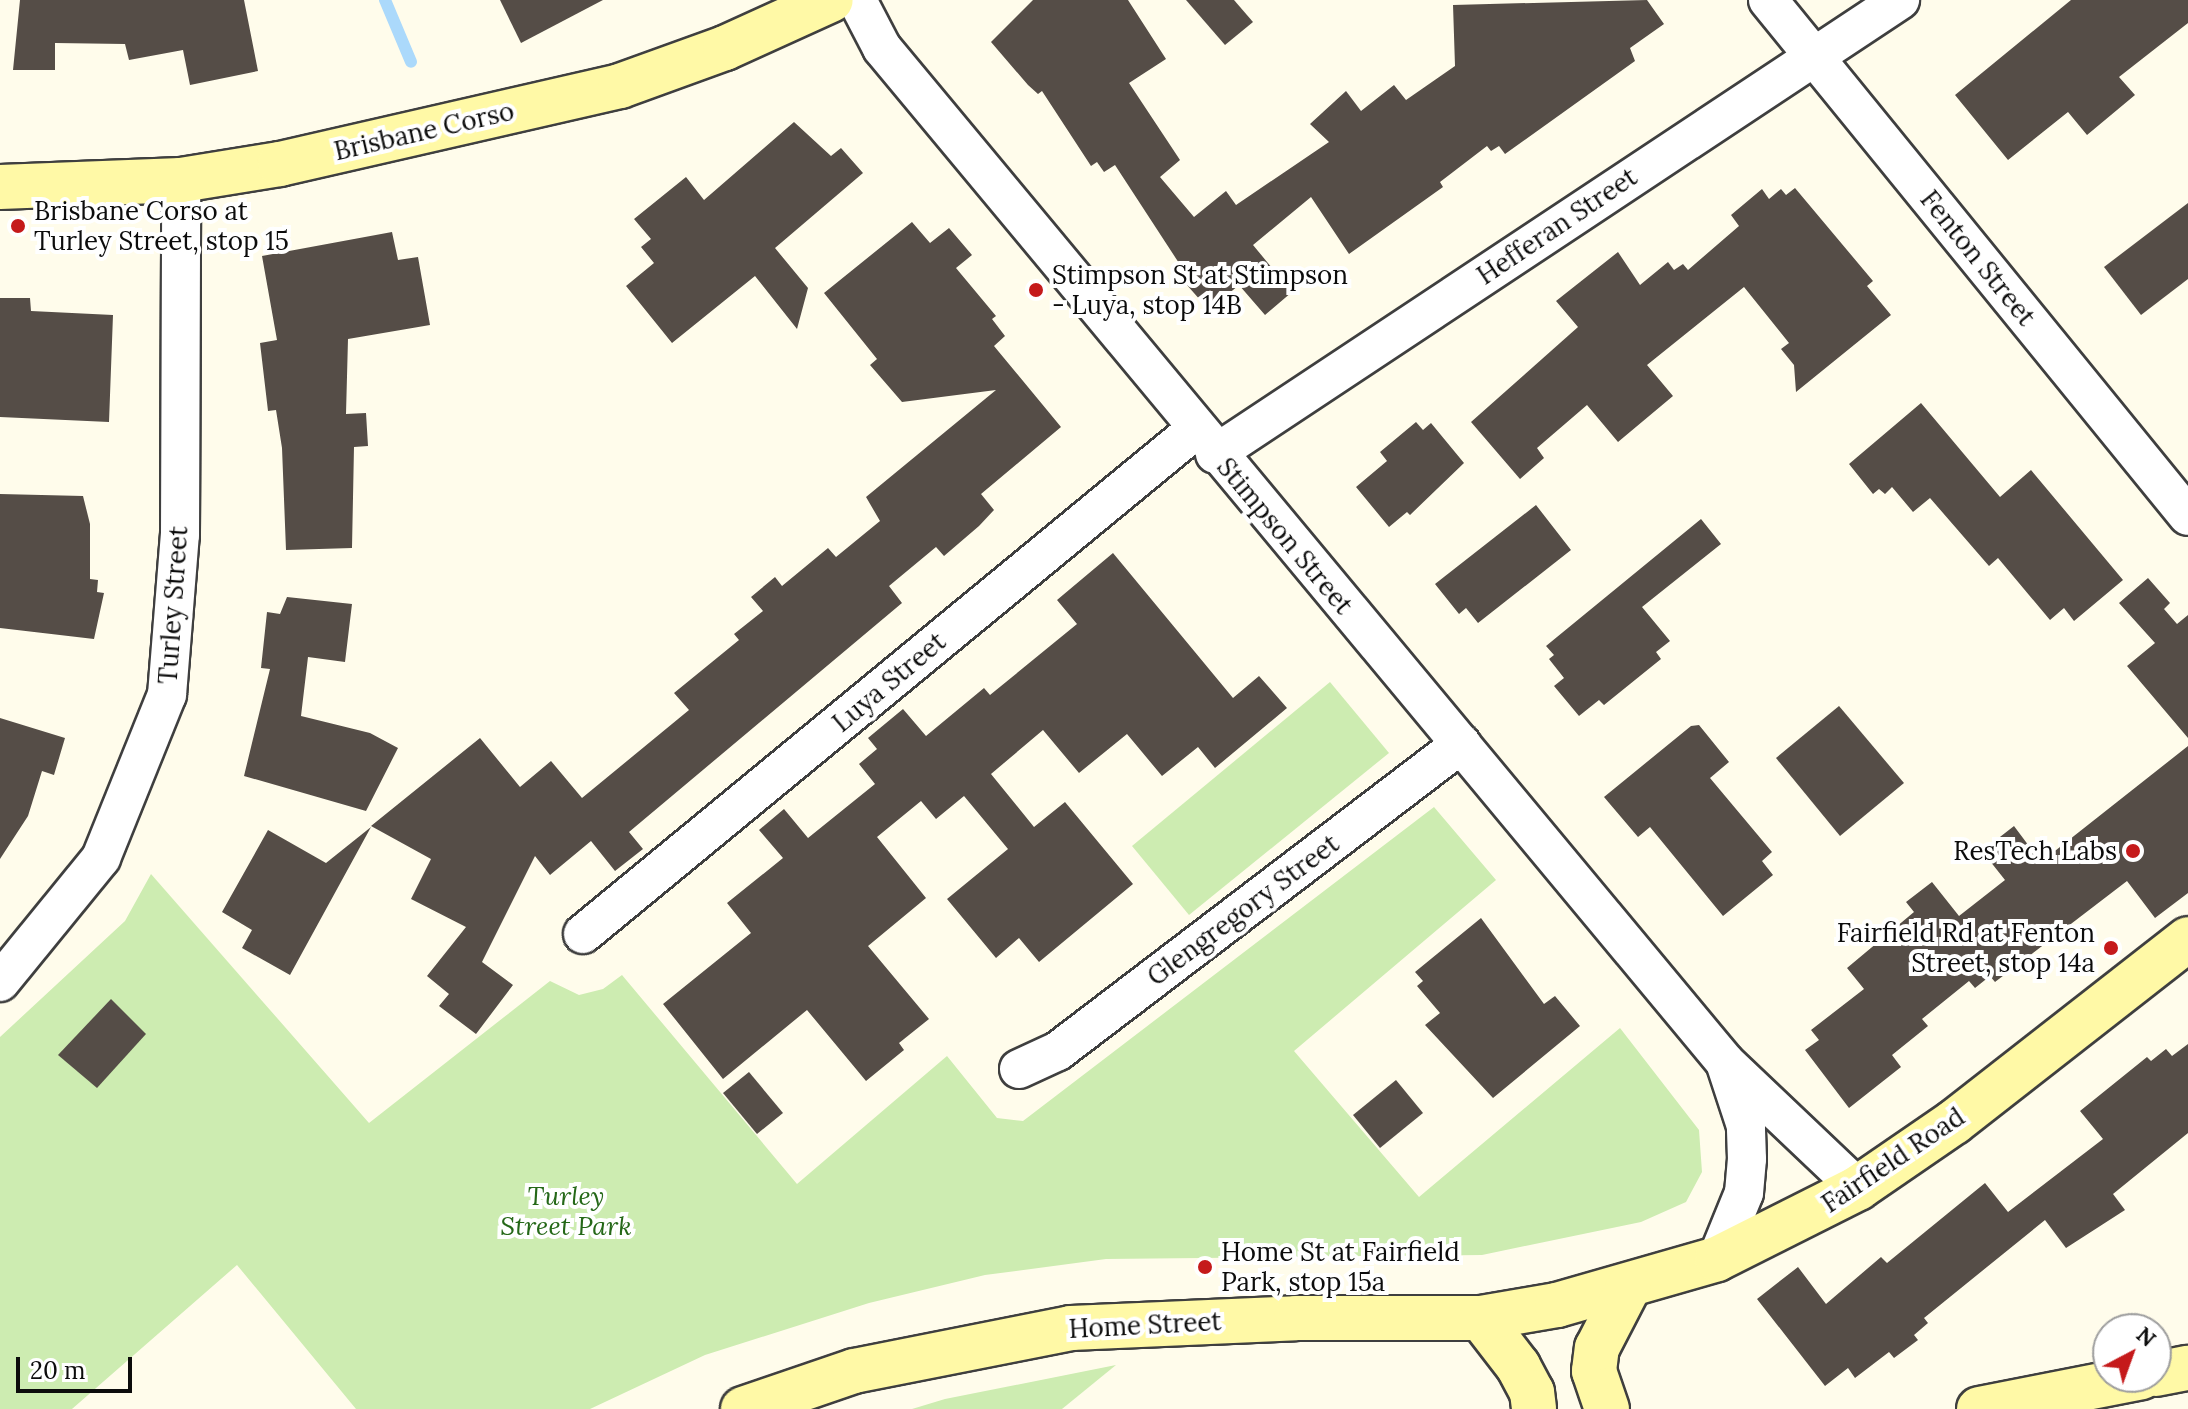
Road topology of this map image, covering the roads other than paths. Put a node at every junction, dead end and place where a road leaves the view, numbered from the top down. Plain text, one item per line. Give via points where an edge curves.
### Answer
1 (831, 0) edge
2 (857, 0) edge
3 (1768, 0) edge
4 (1900, 0) edge
5 (1814, 56) junction
6 (181, 180) junction
7 (0, 187) edge
8 (1205, 442) junction
9 (2188, 516) edge
10 (1461, 744) junction
11 (583, 934) dead end
12 (2188, 939) edge
13 (0, 982) edge
14 (1725, 1062) junction
15 (1019, 1069) dead end
16 (1858, 1188) junction
17 (1717, 1259) junction
18 (1629, 1286) junction
19 (1557, 1305) joint
20 (1481, 1318) junction
21 (2092, 1387) edge
22 (743, 1409) edge
23 (1534, 1409) edge
24 (1607, 1409) edge
25 (1979, 1409) edge

1 - 6 main road, Brisbane Corso via 725,48 620,86 280,164
2 - 8 street, Stimpson Street via 882,48
3 - 5 street, Fenton Street
4 - 5 street, Hefferan Street
5 - 8 street, Hefferan Street
5 - 9 street, Fenton Street
6 - 7 main road, Brisbane Corso
6 - 13 street, Turley Street via 180,535 167,695 101,858
8 - 10 street, Stimpson Street
8 - 11 street, Luya Street
10 - 14 street, Stimpson Street
10 - 15 street, Glengregory Street via 1058,1051
12 - 16 main road, Fairfield Road via 1954,1122
14 - 16 street, Stimpson Street
14 - 17 street, Stimpson Street via 1746,1126 1747,1159 1744,1193
16 - 17 main road, Fairfield Road
17 - 18 main road, Fairfield Road
18 - 19 main road, Fairfield Road
18 - 24 main road via 1597,1348 1594,1371
19 - 20 main road, Home Street
20 - 22 main road, Home Street via 1296,1318 1071,1328 854,1371
20 - 23 main road via 1518,1366 1532,1392
21 - 25 main road

